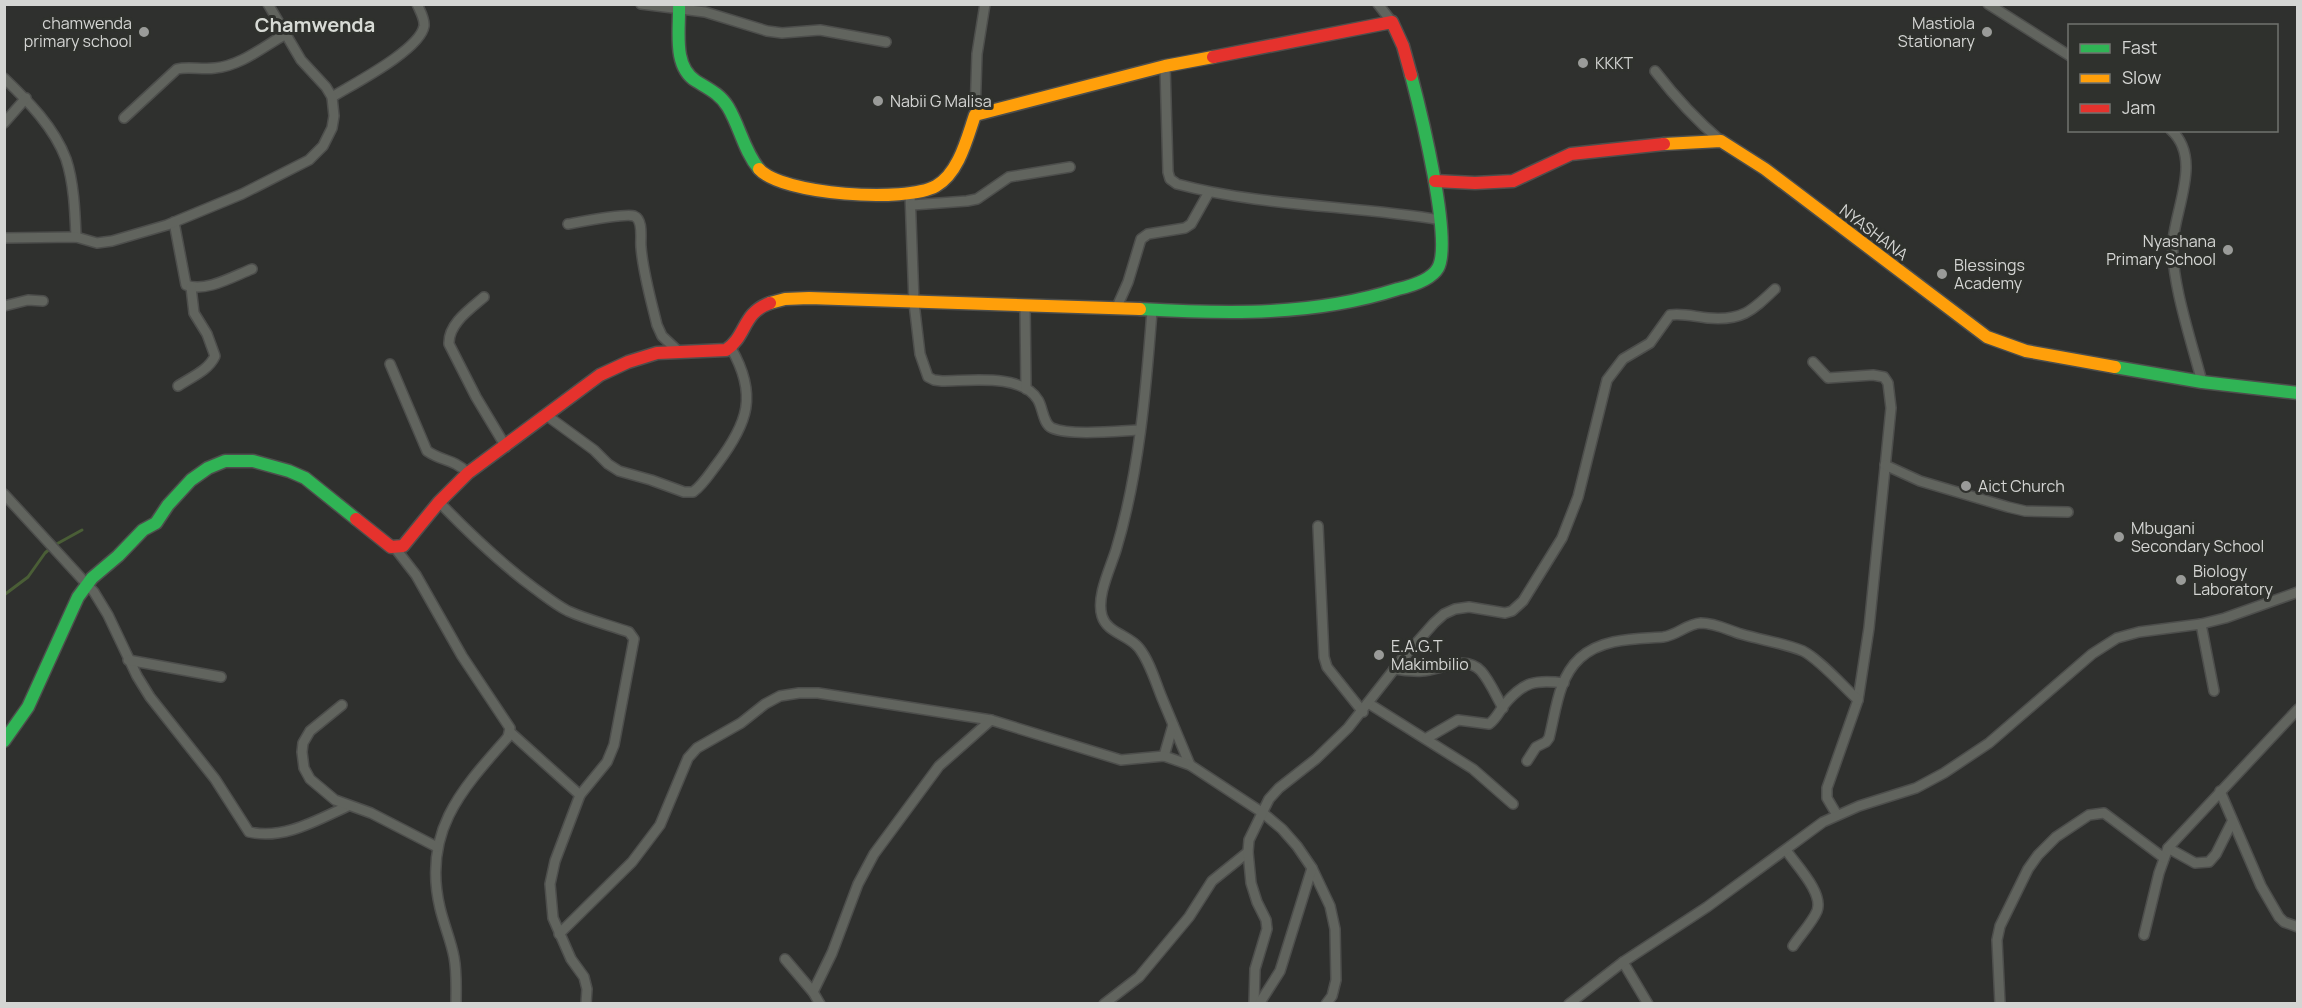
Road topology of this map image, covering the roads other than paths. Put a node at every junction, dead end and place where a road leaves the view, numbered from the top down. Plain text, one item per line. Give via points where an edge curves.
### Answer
1 (268, 4) edge
2 (417, 4) edge
3 (641, 4) edge
4 (985, 4) edge
5 (1378, 4) edge
6 (1988, 4) edge
7 (679, 6) edge
8 (1392, 22) junction
9 (284, 35) junction
10 (885, 42) dead end
11 (2068, 55) edge
12 (1165, 66) junction
13 (1655, 71) dead end
14 (4, 78) edge
15 (332, 97) junction
16 (26, 98) junction
17 (975, 115) junction
18 (124, 118) dead end
19 (4, 123) edge
20 (2173, 132) edge
21 (1721, 141) junction
22 (1070, 167) dead end
23 (1435, 181) junction
24 (1209, 192) junction
25 (911, 199) junction
26 (1441, 220) junction
27 (174, 222) junction
28 (568, 224) dead end
29 (76, 237) junction
30 (4, 238) edge
31 (252, 269) dead end
32 (191, 287) junction
33 (1775, 289) dead end
34 (484, 297) dead end
35 (43, 301) dead end
36 (914, 303) junction
37 (1025, 305) junction
38 (4, 306) edge
39 (1116, 309) junction
40 (1152, 311) junction
41 (731, 348) junction
42 (678, 351) junction
43 (1814, 362) dead end
44 (390, 364) dead end
45 (2202, 382) junction
46 (178, 386) dead end
47 (1026, 389) junction
48 (2298, 393) edge
49 (546, 415) junction
50 (1140, 430) junction
51 (506, 447) junction
52 (1885, 465) junction
53 (468, 473) junction
54 (4, 494) edge
55 (439, 502) junction
56 (2068, 512) dead end
57 (1318, 526) dead end
58 (395, 548) junction
59 (86, 584) junction
60 (2298, 592) edge
61 (2201, 624) junction
62 (128, 660) junction
63 (1394, 669) junction
64 (221, 677) dead end
65 (1564, 683) junction
66 (2214, 691) dead end
67 (1858, 700) junction
68 (1368, 703) junction
69 (342, 705) dead end
70 (1503, 708) junction
71 (2298, 709) edge
72 (1363, 712) junction
73 (992, 720) junction
74 (1173, 725) junction
75 (510, 732) junction
76 (1427, 738) junction
77 (4, 741) edge
78 (1164, 756) junction
79 (1527, 760) dead end
80 (1190, 765) junction
81 (2220, 791) junction
82 (580, 795) junction
83 (1513, 804) dead end
84 (348, 806) junction
85 (1263, 813) junction
86 (1837, 815) junction
87 (2232, 822) junction
88 (437, 847) junction
89 (1786, 850) junction
90 (1248, 852) junction
91 (2166, 853) junction
92 (1312, 868) junction
93 (2298, 927) edge
94 (559, 934) junction
95 (2144, 935) dead end
96 (1793, 946) dead end
97 (785, 959) dead end
98 (1623, 962) junction
99 (813, 992) junction
100 (456, 1004) edge
101 (586, 1004) edge
102 (820, 1004) edge
103 (1104, 1004) edge
104 (1254, 1004) edge
105 (1259, 1004) edge
106 (1326, 1004) edge
107 (1569, 1004) edge
108 (1648, 1004) edge
109 (2000, 1004) edge

1 - 9 street
2 - 15 street via 424,26 419,38 395,59
3 - 7 street
4 - 17 street via 977,54
5 - 8 street
6 - 11 street
7 - 10 street via 767,32 819,30
7 - 25 street via 685,71 721,96 749,153 770,179 819,191
8 - 12 street
8 - 23 street via 1404,48
9 - 15 street
9 - 18 street via 227,66 177,69
12 - 17 street
12 - 24 street via 1170,179
13 - 21 street via 1676,98
14 - 16 street
15 - 27 street via 332,128 323,146 309,160
16 - 19 street
16 - 29 street via 54,135 66,160
17 - 25 street via 951,171 936,186
20 - 45 street via 2183,144 2187,164 2173,240 2175,276
21 - 23 street via 1571,154 1513,181
21 - 45 street, NYASHANA via 1987,337 2026,351
22 - 25 street via 1009,177 977,199
23 - 26 street
24 - 26 street
24 - 39 street via 1191,224 1141,239
25 - 36 street
26 - 40 street via 1437,270 1387,294 1314,308
27 - 29 street via 112,242
27 - 32 street via 186,285
28 - 42 street via 633,216 637,219 657,326
29 - 30 street
31 - 32 street via 215,284
32 - 46 street via 194,313 215,356 212,363
33 - 63 street via 1747,314 1710,318 1670,315 1650,343 1623,359 1607,380 1578,497 1562,538 1523,601 1505,613 1468,607 1444,614
34 - 51 street via 452,327 449,344
35 - 38 street
36 - 37 street
36 - 41 street via 804,297 779,300 763,304 748,315
36 - 47 street via 920,354 928,377 942,381 994,380
37 - 39 street
37 - 47 street
39 - 40 street
40 - 50 street
41 - 42 street
41 - 49 street via 746,386 743,423 693,492 619,471
42 - 49 street via 618,365
43 - 52 street via 1828,378 1884,377 1891,408
44 - 53 street via 427,451 458,464
45 - 48 street, NYASHANA
47 - 50 street via 1037,397 1052,428
49 - 51 street
50 - 74 street via 1119,540 1100,609 1108,627 1128,638 1144,656
51 - 53 street
52 - 56 street via 1920,481 2008,507
52 - 67 street
53 - 55 street
54 - 59 street
55 - 58 street via 403,546
55 - 82 street via 478,543 550,600 629,632 634,639 614,745 607,762
57 - 72 street via 1324,657 1327,667
58 - 59 street via 305,478 253,461 225,461 191,480 156,523 143,530
58 - 75 street via 416,575
59 - 62 street via 108,615
59 - 77 street via 28,707
60 - 61 street
61 - 66 street
61 - 86 street via 2116,638 1989,743 1944,773 1916,788
62 - 64 street
62 - 84 street via 150,697 215,779 249,832 269,835 286,831
63 - 68 street
63 - 70 street via 1421,671 1459,663 1472,666 1482,672
65 - 67 street via 1571,668 1588,652 1630,638 1673,635 1703,623 1805,652
65 - 70 street via 1533,681
65 - 79 street via 1549,738
67 - 86 street via 1827,788 1827,798
68 - 72 street
68 - 76 street
69 - 84 street via 310,731 302,752 310,779
70 - 76 street via 1489,724 1458,720
71 - 81 street
72 - 85 street via 1269,798
73 - 78 street via 1113,758
73 - 94 street via 818,693 780,696 697,748 688,758 660,825 632,862
73 - 99 street via 939,766 874,854
74 - 78 street
74 - 80 street
75 - 82 street
75 - 88 street via 467,784
76 - 83 street via 1473,769
78 - 80 street
80 - 85 street
81 - 87 street
81 - 91 street
82 - 94 street via 550,884 550,904
84 - 88 street via 371,813
85 - 90 street via 1249,840
85 - 92 street via 1282,829
86 - 89 street
87 - 91 street via 2208,862 2195,863
87 - 93 street via 2279,916
88 - 100 street via 436,884 454,957
89 - 96 street via 1819,901 1817,912
89 - 98 street
90 - 103 street via 1212,881 1189,917 1139,977
90 - 104 street via 1251,883 1267,929 1255,969
91 - 95 street
91 - 109 street via 2104,813 2089,815 2056,837 2028,869 2001,926 1996,950
92 - 105 street via 1280,971
92 - 106 street via 1330,906 1335,929 1336,980
94 - 101 street via 584,976
97 - 99 street
98 - 107 street
98 - 108 street
99 - 102 street

